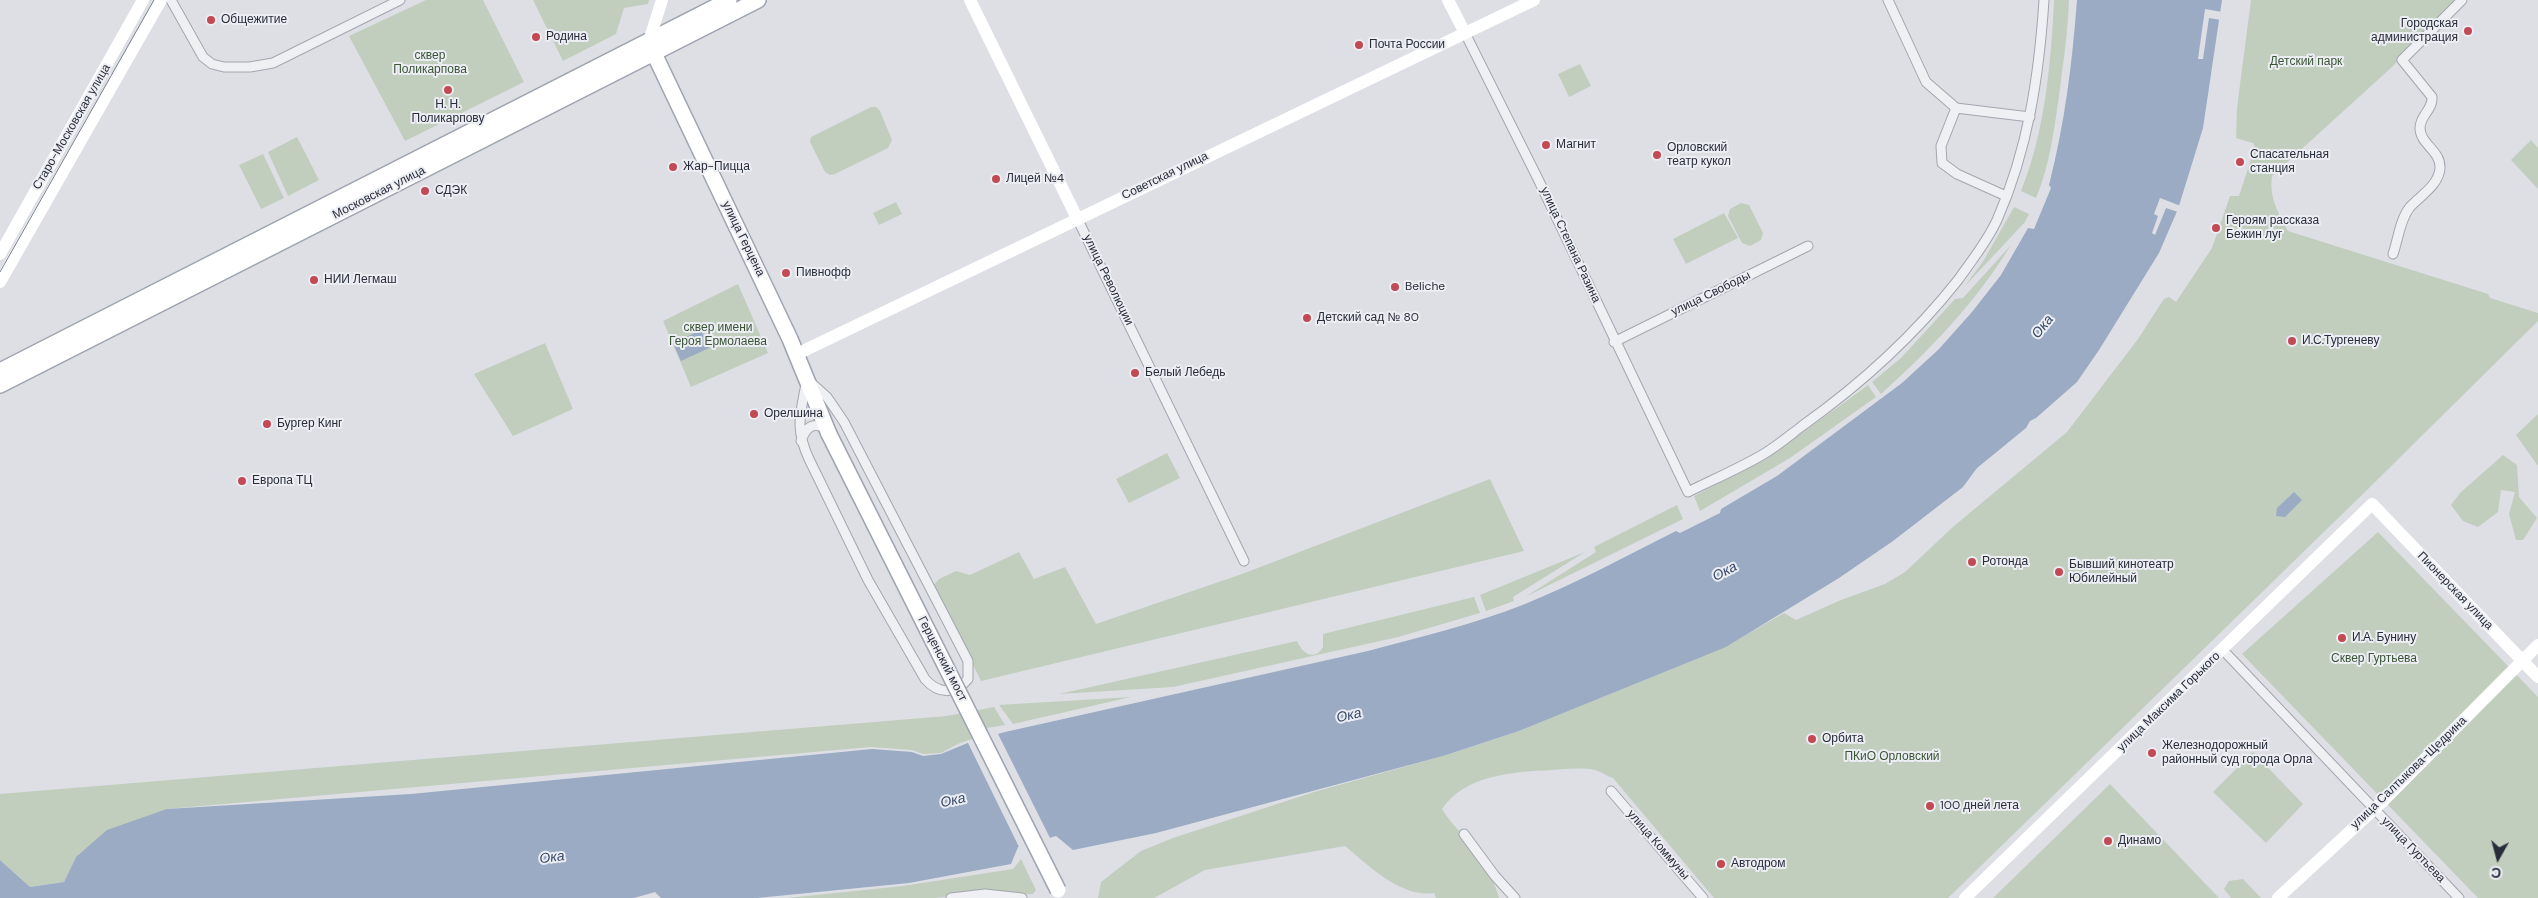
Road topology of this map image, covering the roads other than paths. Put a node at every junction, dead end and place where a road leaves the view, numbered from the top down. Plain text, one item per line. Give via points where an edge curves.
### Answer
1 (143, 0) edge
2 (161, 0) edge
3 (171, 0) edge
4 (400, 0) edge
5 (662, 0) edge
6 (729, 0) edge
7 (758, 0) edge
8 (970, 0) edge
9 (1448, 0) edge
10 (1534, 0) edge
11 (1888, 0) edge
12 (2044, 0) edge
13 (2462, 0) edge
14 (1465, 33) junction
15 (651, 48) junction
16 (1956, 108) junction
17 (2030, 117) junction
18 (2006, 196) junction
19 (1077, 218) junction
20 (1808, 246) dead end
21 (0, 254) edge
22 (2393, 254) dead end
23 (0, 282) edge
24 (1614, 342) junction
25 (797, 354) junction
26 (0, 371) edge
27 (807, 379) junction
28 (0, 385) edge
29 (827, 431) junction
30 (801, 442) junction
31 (2372, 504) joint
32 (1244, 560) dead end
33 (2538, 645) edge
34 (2223, 650) junction
35 (2522, 660) junction
36 (2538, 677) edge
37 (1611, 791) dead end
38 (2374, 809) junction
39 (1464, 834) dead end
40 (1060, 894) edge
41 (951, 898) edge
42 (1022, 898) edge
43 (1515, 898) edge
44 (1703, 898) edge
45 (1965, 898) edge
46 (2278, 898) edge
47 (2459, 898) edge

1 - 21 street, Старо-Московская улица
2 - 23 street
3 - 4 street via 203,57 212,64 241,67 273,62
5 - 15 street
6 - 15 main road, Московская улица
7 - 15 main road, Московская улица
8 - 19 street, улица Революции
9 - 14 street, улица Степана Разина
10 - 14 street, Советская улица
11 - 16 street via 1926,82
12 - 17 street
13 - 22 street via 2402,60 2432,97 2430,109 2420,122 2420,132 2437,153 2440,166 2438,177 2406,213
14 - 19 street, Советская улица
14 - 24 street, улица Степана Разина
15 - 25 main road, улица Герцена
15 - 26 main road, Московская улица
15 - 28 main road, Московская улица
16 - 17 street
16 - 18 street via 1940,146 1942,163 1956,174
17 - 18 street via 2018,168
18 - 24 street, улица Степана Разина via 1984,245 1949,291 1898,348 1824,411 1763,454 1688,492
19 - 25 street, Советская улица
19 - 32 street, улица Революции
20 - 24 street, улица Свободы
25 - 27 main road, улица Герцена
27 - 29 main road, улица Герцена
27 - 30 street via 798,425
27 - 30 street via 827,397 844,422 968,661 968,679 956,689 937,690 925,679 868,580
29 - 30 street via 814,424
29 - 40 main road, Герценский мост, bridge
31 - 34 street, улица Максима Горького
31 - 35 street, Пионерская улица
33 - 35 street, улица Салтыкова-Щедрина
34 - 38 street, улица Гуртьева
34 - 45 street, улица Максима Горького
35 - 36 street, Пионерская улица
35 - 38 street, улица Салтыкова-Щедрина
37 - 44 street, улица Коммуны
38 - 46 street, улица Салтыкова-Щедрина
38 - 47 street, улица Гуртьева
39 - 43 street
41 - 42 street via 985,894

